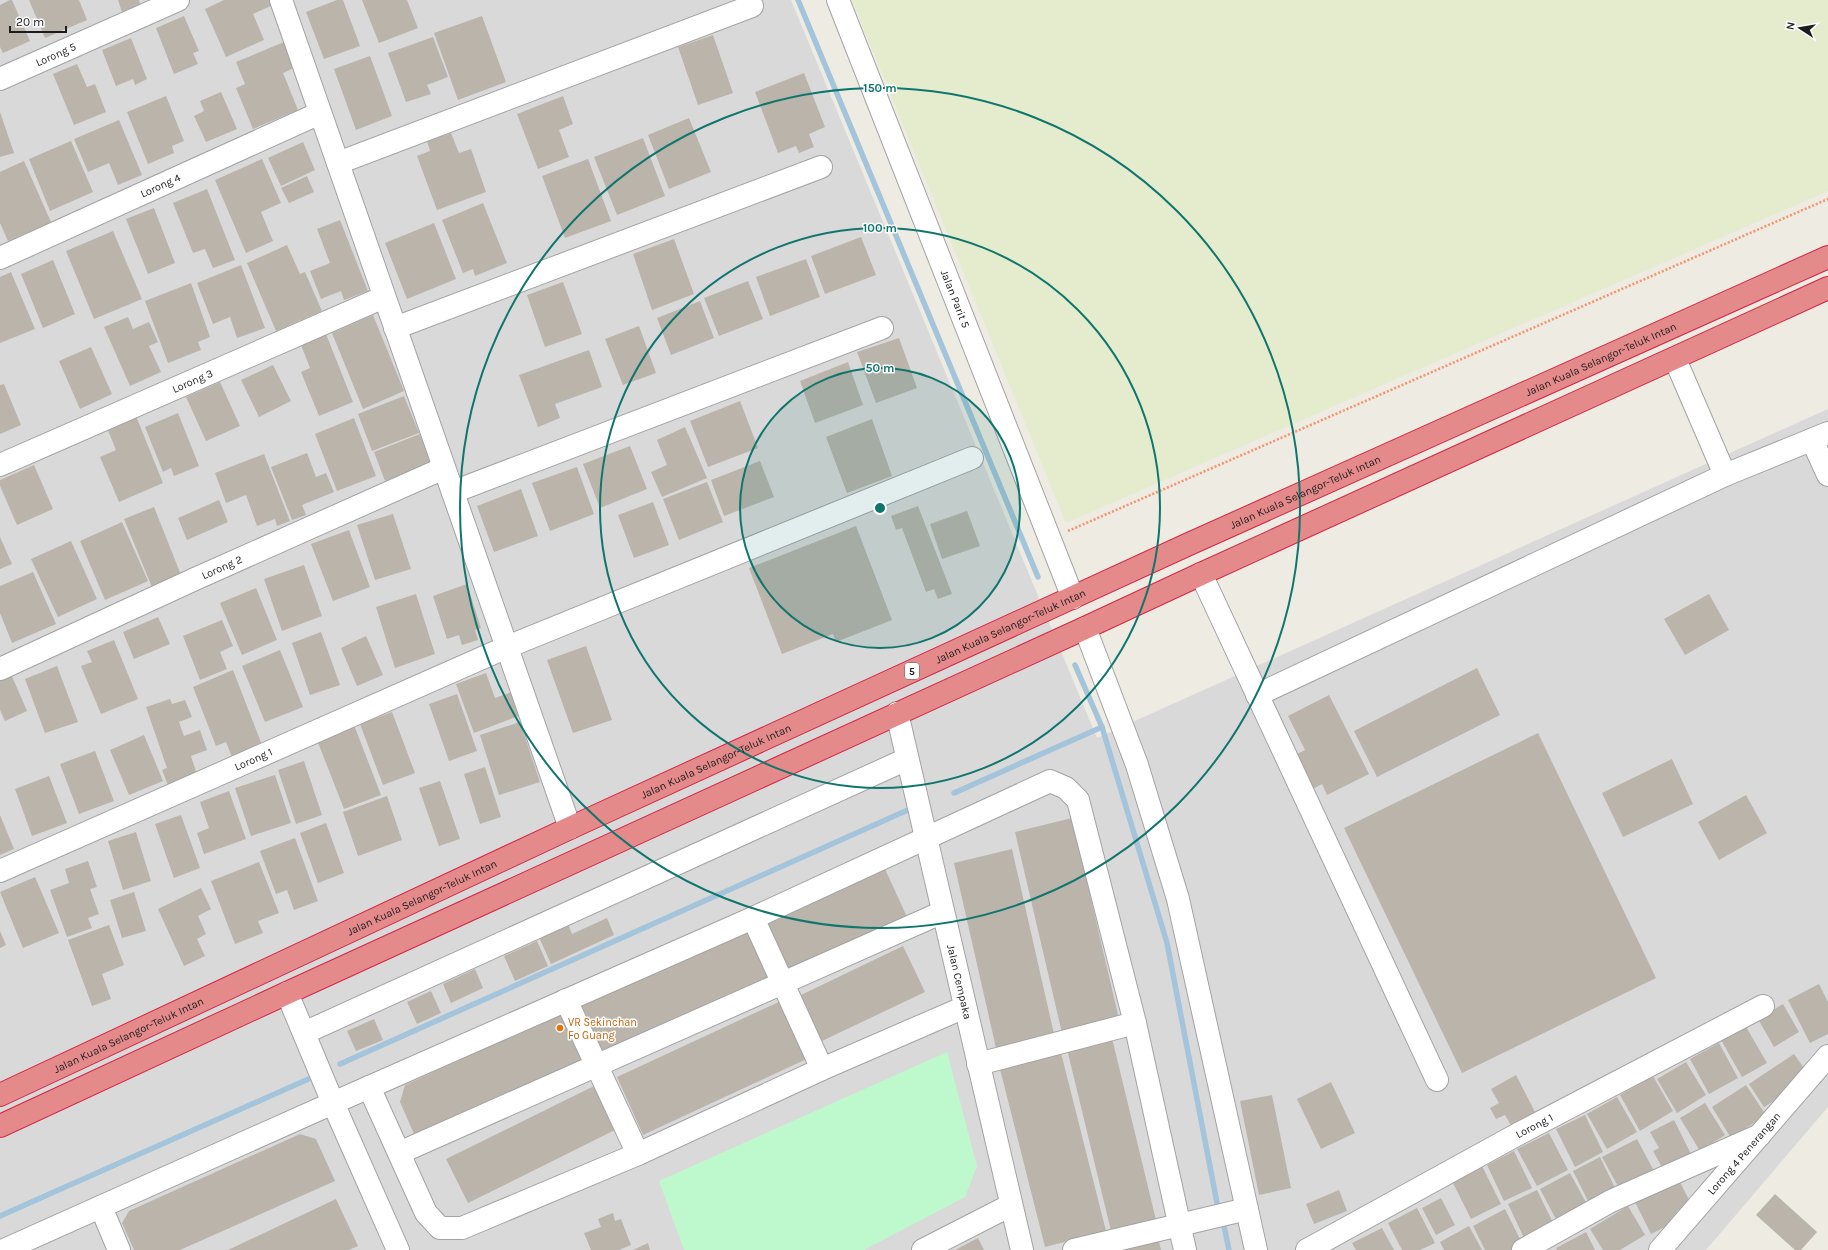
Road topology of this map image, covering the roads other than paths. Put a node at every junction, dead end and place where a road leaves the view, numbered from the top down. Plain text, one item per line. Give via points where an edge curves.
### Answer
1 (178, 0) edge
2 (281, 0) edge
3 (838, 0) edge
4 (752, 6) dead end
5 (0, 79) edge
6 (320, 113) junction
7 (338, 163) junction
8 (821, 167) dead end
9 (1828, 256) edge
10 (0, 258) edge
11 (1828, 288) edge
12 (384, 297) junction
13 (395, 328) junction
14 (882, 328) dead end
15 (1675, 359) junction
16 (1820, 436) edge
17 (972, 458) dead end
18 (0, 465) edge
19 (444, 468) junction
20 (1725, 475) junction
21 (1828, 475) edge
22 (452, 492) junction
23 (1201, 574) junction
24 (1073, 598) junction
25 (1085, 628) junction
26 (507, 647) junction
27 (0, 669) edge
28 (1257, 695) junction
29 (896, 714) junction
30 (907, 759) junction
31 (570, 828) junction
32 (926, 839) junction
33 (0, 872) edge
34 (943, 912) junction
35 (753, 918) junction
36 (783, 983) junction
37 (288, 993) junction
38 (566, 1000) junction
39 (1763, 1006) dead end
40 (965, 1007) junction
41 (1135, 1023) junction
42 (304, 1034) junction
43 (1828, 1056) edge
44 (978, 1064) junction
45 (596, 1066) junction
46 (822, 1069) junction
47 (1438, 1080) dead end
48 (369, 1087) junction
49 (0, 1095) edge
50 (333, 1102) junction
51 (0, 1126) edge
52 (1760, 1135) junction
53 (399, 1153) junction
54 (638, 1154) junction
55 (1011, 1205) junction
56 (101, 1207) junction
57 (1247, 1210) junction
58 (1179, 1226) junction
59 (4, 1250) edge
60 (119, 1250) edge
61 (398, 1250) edge
62 (923, 1250) edge
63 (1022, 1250) edge
64 (1074, 1250) edge
65 (1185, 1250) edge
66 (1256, 1250) edge
67 (1307, 1250) edge
68 (1523, 1250) edge
69 (1660, 1250) edge

1 - 5 street, Lorong 5
2 - 6 street
3 - 24 street, Jalan Parit 5
4 - 7 street
6 - 7 street
6 - 10 street, Lorong 4
7 - 12 street
8 - 13 street
9 - 24 highway, Jalan Kuala Selangor-Teluk Intan / 5
11 - 15 highway
12 - 13 street
12 - 18 street, Lorong 3
13 - 19 street
14 - 22 street
15 - 20 street
15 - 23 highway
16 - 20 street
16 - 21 street
17 - 26 street, Lorong 1
19 - 22 street
19 - 27 street, Lorong 2
20 - 28 street
22 - 26 street
23 - 25 highway
23 - 28 street
24 - 31 highway, Jalan Kuala Selangor-Teluk Intan / 5
25 - 29 highway
25 - 57 street via 1137,765 1178,899
26 - 31 street
26 - 33 street, Lorong 1
28 - 47 street
29 - 30 street, Jalan Cempaka
29 - 37 highway
30 - 32 street, Jalan Cempaka
30 - 42 street
31 - 49 highway, Jalan Kuala Selangor-Teluk Intan / 5
32 - 34 street, Jalan Cempaka
32 - 35 street
32 - 41 street via 1050,781 1066,788 1078,800
34 - 36 street
34 - 40 street, Jalan Cempaka
35 - 36 street
35 - 38 street
36 - 45 street
36 - 46 street
37 - 42 street
37 - 51 highway
38 - 45 street
38 - 48 street
39 - 67 street, Lorong 1 via 1520,1133
40 - 44 street, Jalan Cempaka
40 - 46 street
41 - 44 street
41 - 58 street
42 - 50 street
43 - 52 street, Lorong 4 Penerangan
44 - 55 street, Jalan Cempaka
45 - 53 street
45 - 54 street
46 - 54 street
48 - 50 street
48 - 53 street
50 - 56 street
50 - 61 street
52 - 68 street via 1611,1201
52 - 69 street, Lorong 4 Penerangan
53 - 54 street via 426,1213 440,1228 462,1228
55 - 62 street
55 - 63 street, Jalan Cempaka
56 - 59 street
56 - 60 street
57 - 58 street
57 - 66 street
58 - 64 street
58 - 65 street

